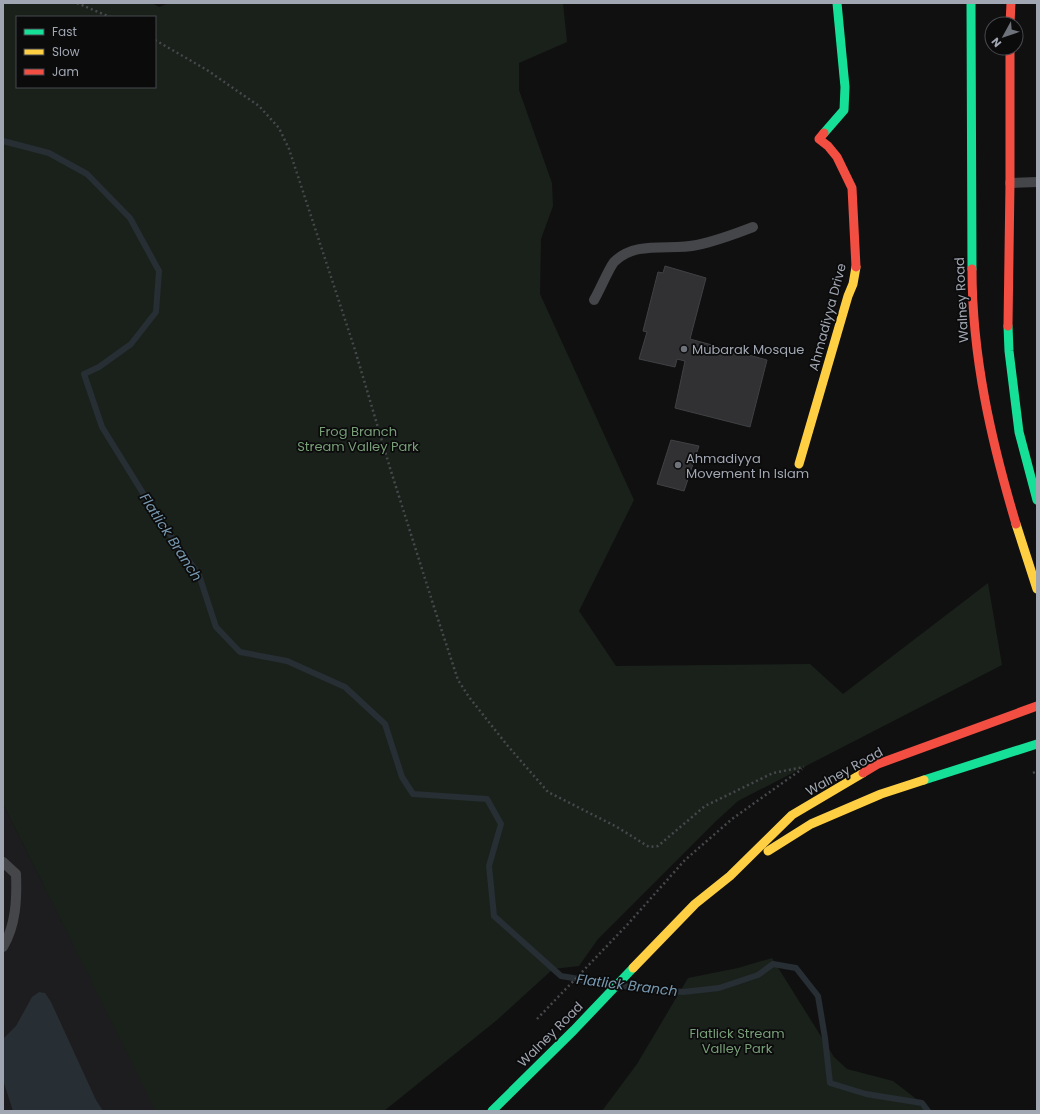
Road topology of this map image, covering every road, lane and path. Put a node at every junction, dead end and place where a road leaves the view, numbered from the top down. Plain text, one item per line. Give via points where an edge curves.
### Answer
1 (77, 3) edge
2 (837, 3) edge
3 (971, 3) edge
4 (1010, 3) edge
5 (108, 16) edge
6 (1010, 16) edge
7 (156, 41) edge
8 (1010, 56) edge
9 (1010, 182) junction
10 (1037, 182) edge
11 (753, 227) dead end
12 (594, 300) dead end
13 (799, 464) dead end
14 (1037, 500) edge
15 (1037, 589) edge
16 (1037, 706) edge
17 (1037, 744) edge
18 (1037, 771) edge
19 (1033, 773) dead end
20 (3, 862) edge
21 (730, 876) junction
22 (3, 947) edge
23 (537, 1019) dead end
24 (492, 1111) edge

1 - 5 path
2 - 13 main road, Ahmadiyya Drive via 845,86 844,110 819,138 838,157 852,188 856,267
3 - 15 main road, Walney Road via 972,289 975,340 995,452 1010,508
4 - 6 main road
7 - 23 path via 207,70 259,106 278,128 289,149 458,680 536,779 548,792 617,827 649,847 658,846 705,806 773,773 804,767 732,819 685,860
8 - 9 main road
9 - 10 lane
9 - 14 main road via 1007,312 1009,351 1019,432
11 - 12 lane via 696,246 648,248 629,252 614,263
16 - 21 main road, Walney Road via 878,764 792,815
17 - 21 main road, Walney Road via 882,794 811,824
18 - 19 path
20 - 22 lane via 16,874 17,894 12,928
21 - 24 main road, Walney Road via 695,904

